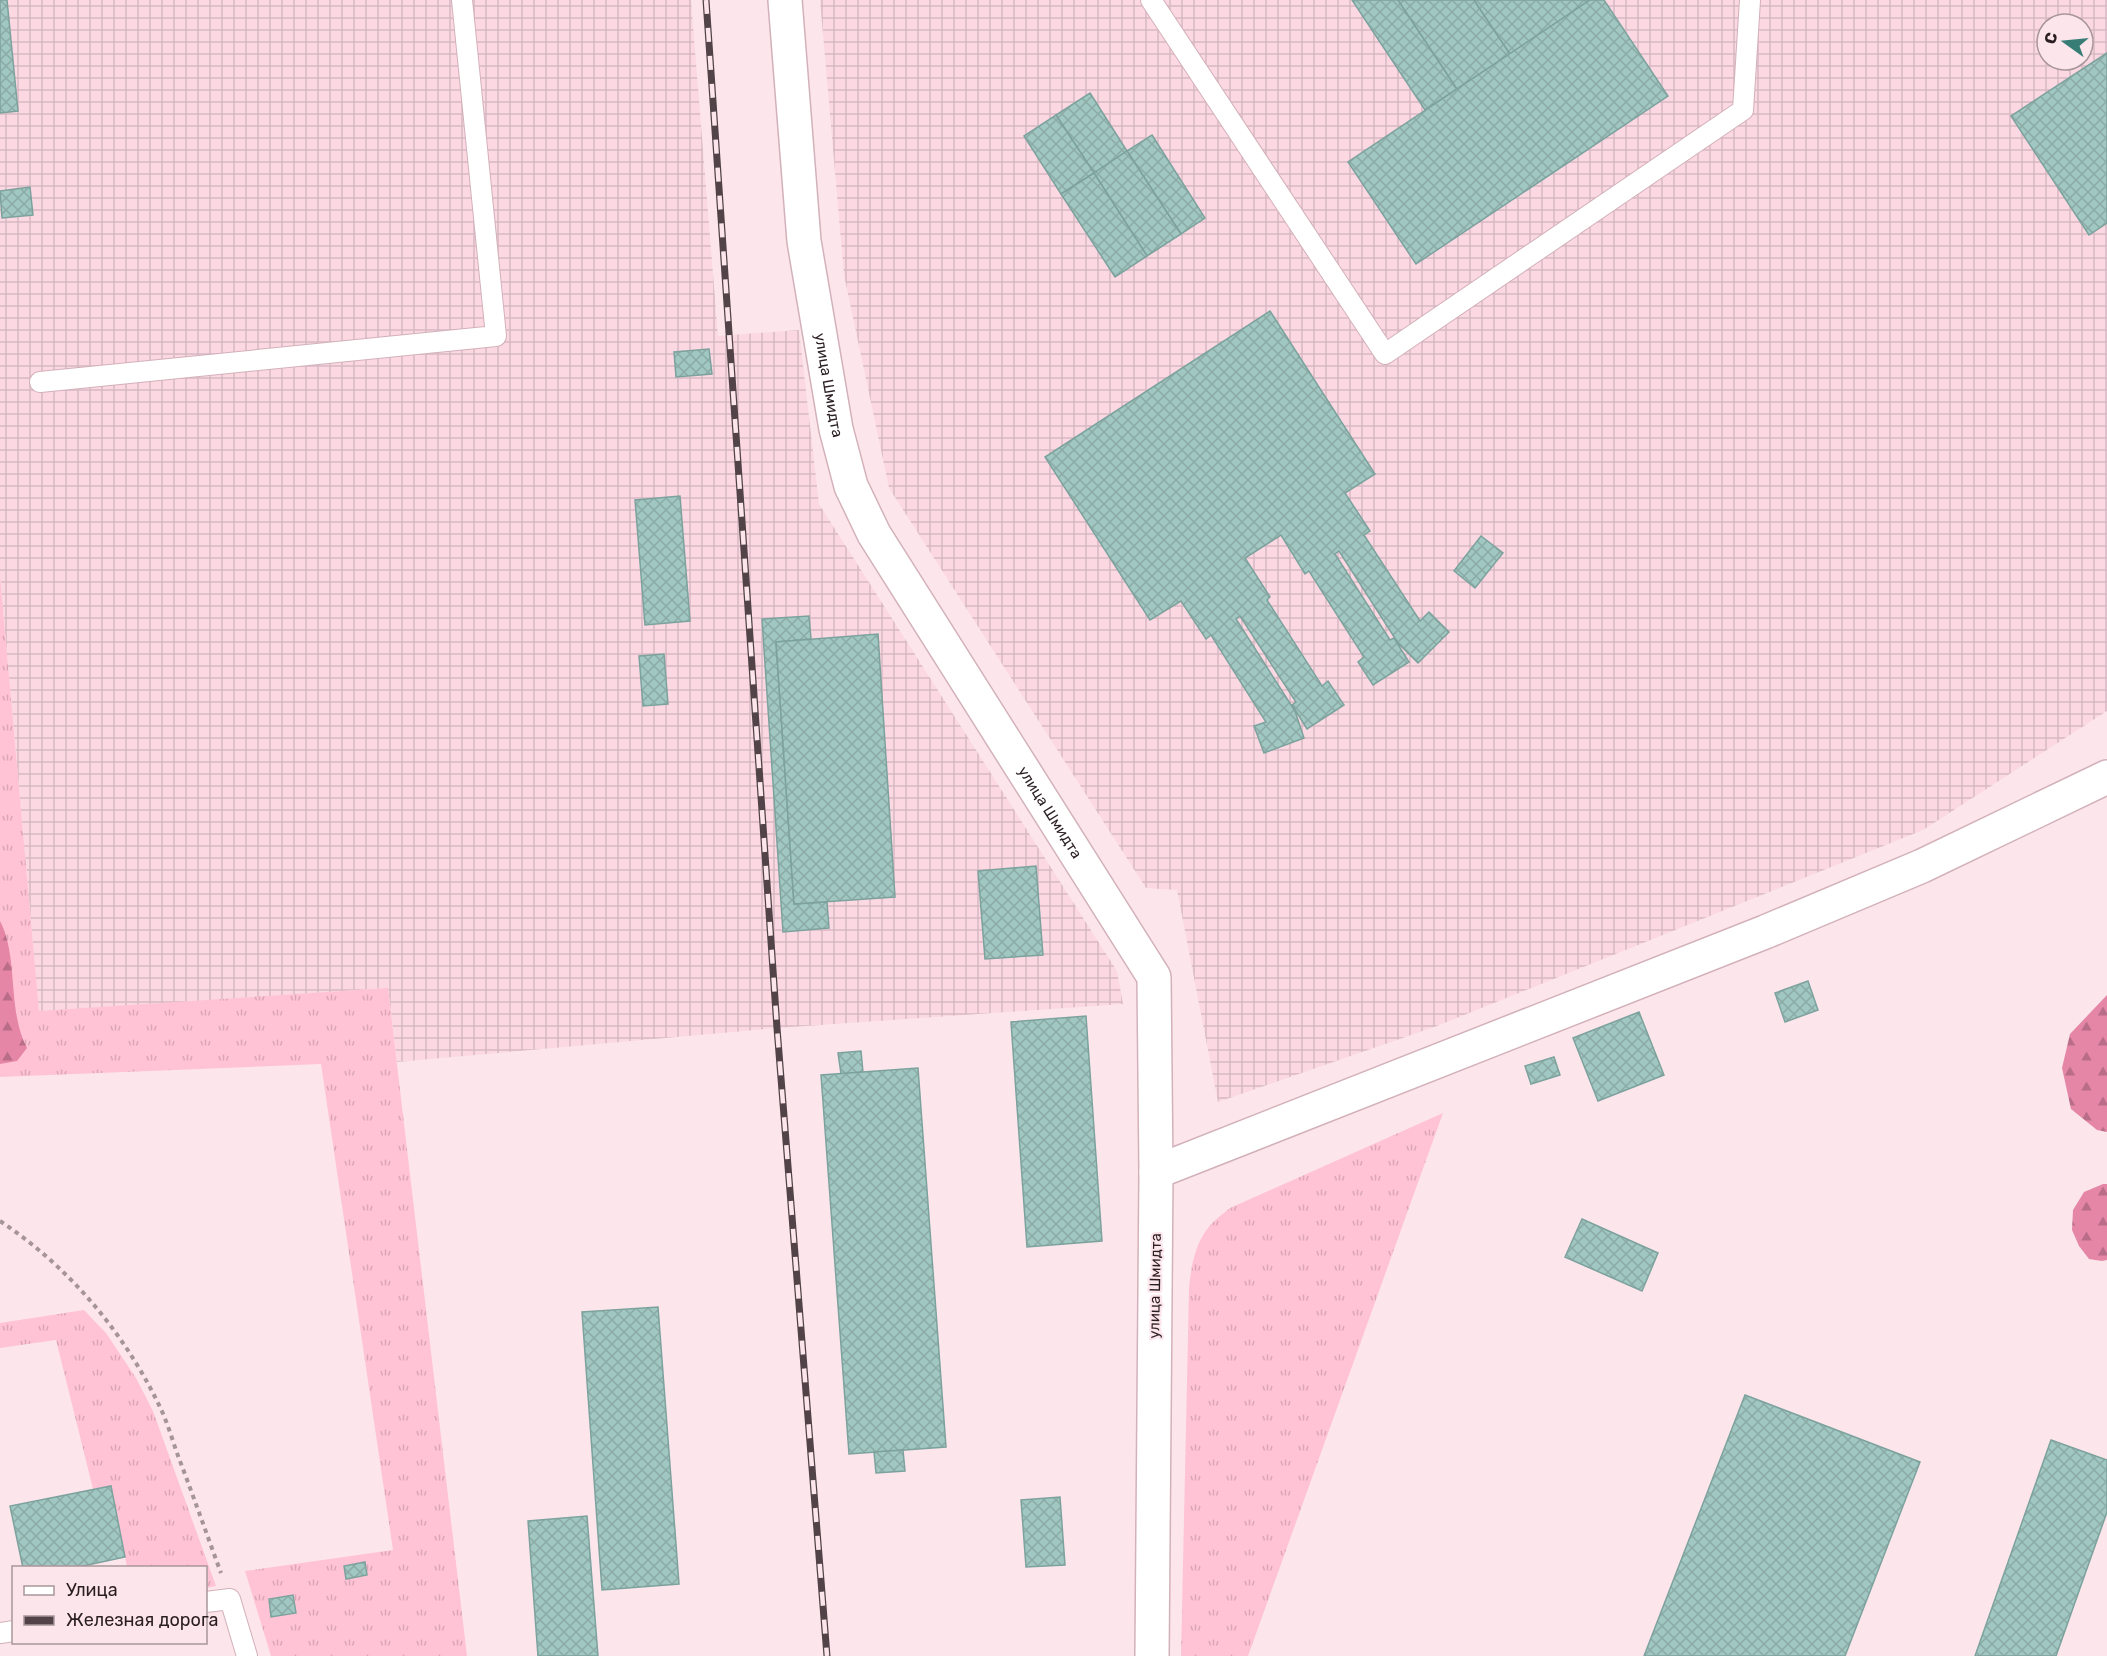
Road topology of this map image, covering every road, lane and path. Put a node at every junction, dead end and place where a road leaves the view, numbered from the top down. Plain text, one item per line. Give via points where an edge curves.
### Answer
1 (462, 0) edge
2 (785, 0) edge
3 (1151, 0) edge
4 (1750, 0) edge
5 (40, 382) dead end
6 (2107, 777) edge
7 (1156, 1172) junction
8 (0, 1221) edge
9 (230, 1599) junction
10 (207, 1602) edge
11 (248, 1656) edge
12 (1152, 1656) edge

1 - 5 lane via 496,336
2 - 7 street, улица Шмидта via 804,242 836,429 851,486 874,534 1154,977
3 - 4 lane via 1385,354 1743,110
6 - 7 street via 1922,866 1775,928
7 - 12 street, улица Шмидта
8 - 9 path via 47,1257 82,1292 139,1367 161,1408
9 - 10 lane
9 - 11 lane

